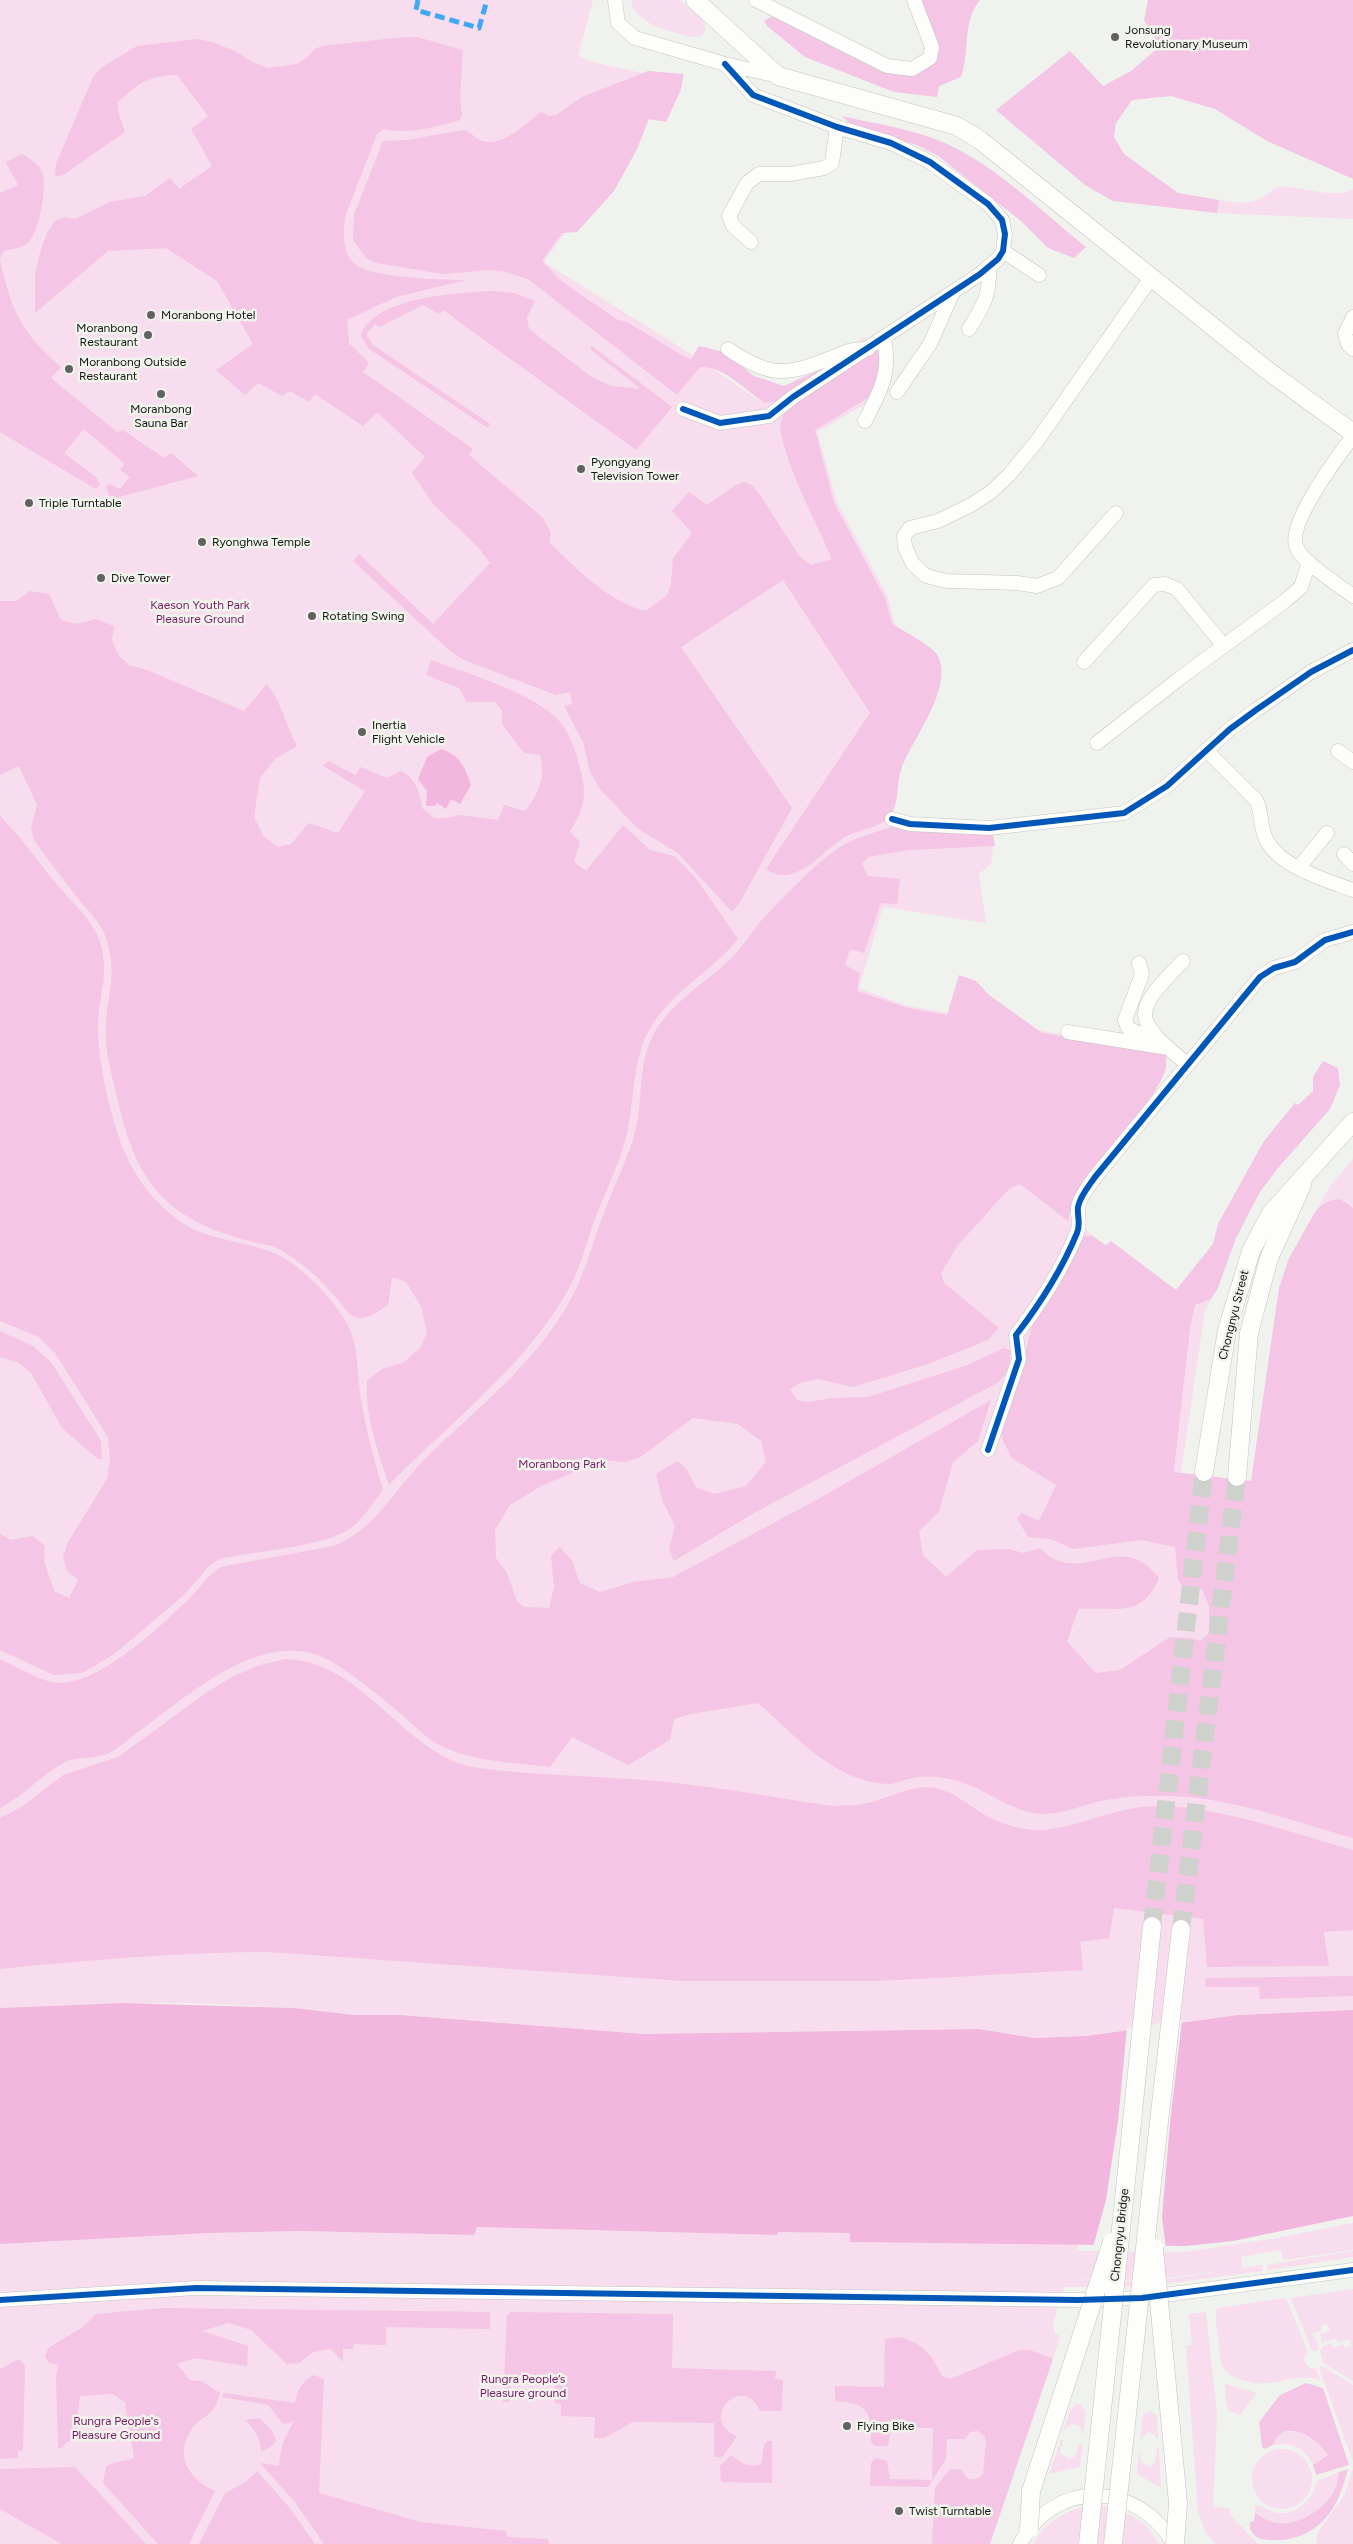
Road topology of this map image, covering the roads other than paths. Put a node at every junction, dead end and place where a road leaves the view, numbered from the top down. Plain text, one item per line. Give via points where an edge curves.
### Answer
1 (615, 0) edge
2 (695, 0) edge
3 (756, 0) edge
4 (914, 0) edge
5 (725, 64) junction
6 (778, 76) junction
7 (837, 127) junction
8 (752, 242) dead end
9 (1003, 250) junction
10 (989, 267) junction
11 (1038, 275) dead end
12 (1151, 278) junction
13 (953, 292) junction
14 (1353, 317) edge
15 (969, 328) dead end
16 (884, 338) junction
17 (1353, 348) edge
18 (728, 349) dead end
19 (869, 349) junction
20 (897, 392) dead end
21 (683, 409) dead end
22 (865, 421) dead end
23 (1353, 434) edge
24 (1116, 513) dead end
25 (1309, 562) junction
26 (1353, 596) edge
27 (1224, 646) junction
28 (1353, 650) edge
29 (1084, 662) dead end
30 (1097, 743) dead end
31 (1206, 750) junction
32 (1338, 751) dead end
33 (1353, 762) edge
34 (892, 819) dead end
35 (1327, 833) dead end
36 (1300, 867) junction
37 (1353, 890) edge
38 (1353, 932) edge
39 (1183, 961) dead end
40 (1139, 963) dead end
41 (1068, 1032) dead end
42 (1154, 1036) junction
43 (1168, 1048) junction
44 (1188, 1065) junction
45 (1353, 1122) edge
46 (1306, 1175) junction
47 (988, 1450) dead end
48 (1204, 1472) tunnel mouth
49 (1238, 1477) tunnel mouth
50 (1152, 1926) tunnel mouth
51 (1181, 1929) tunnel mouth
52 (1125, 2190) junction
53 (1151, 2192) junction
54 (1353, 2270) edge
55 (0, 2300) edge
56 (1024, 2536) edge
57 (1088, 2544) edge
58 (1113, 2544) edge
59 (1174, 2544) edge

1 - 5 street via 618,23 635,38
2 - 6 main road
3 - 4 street via 887,66 912,69 930,58 932,47
5 - 6 street
5 - 7 street via 753,95
6 - 12 main road via 957,126 995,150
7 - 8 street via 832,163 824,168 790,174 759,174 748,183 729,216 733,226
7 - 9 street via 891,144 930,162 966,187 1002,220 1005,234
9 - 10 street
9 - 11 street
10 - 13 street
10 - 15 street via 990,285 986,302
12 - 23 main road
12 - 24 street via 1037,441 1009,475 992,492 971,505 938,521 910,528 904,536 905,548 913,564 926,576 947,581 1037,586 1058,578
13 - 16 street
13 - 20 street via 930,344
14 - 17 street via 1345,334
16 - 19 street
16 - 22 street via 888,356 885,381
18 - 19 street via 746,362 771,371 792,372 853,348
19 - 21 street via 769,416 720,423
23 - 25 street via 1314,490 1294,537 1296,547
25 - 26 street
25 - 27 street via 1301,587
27 - 29 street via 1177,589 1165,584 1154,585
27 - 30 street
28 - 31 street via 1311,672
31 - 34 street via 1167,786 1124,813 989,828 910,824
31 - 36 street via 1256,800 1267,841 1279,854
32 - 33 street
35 - 36 street
36 - 37 street
38 - 44 street via 1325,940 1295,962 1274,968 1260,977
39 - 42 street via 1147,1003 1145,1022
40 - 42 street via 1142,974 1125,1020 1128,1028
41 - 43 street
42 - 43 street
43 - 44 street
44 - 47 street via 1095,1177 1081,1199 1078,1208 1080,1224 1065,1260 1016,1335 1019,1359
45 - 46 main road, Chongnyu Street
46 - 48 main road, Chongnyu Street via 1271,1213 1251,1251 1227,1330
46 - 49 main road, Chongnyu Street via 1258,1291 1249,1333
50 - 52 main road, Chongnyu Bridge
51 - 53 main road
52 - 56 main road, bridge via 1111,2246 1031,2491
52 - 57 main road, Chongnyu Bridge, bridge
53 - 58 main road, bridge
53 - 59 main road, bridge via 1155,2277 1178,2503
54 - 55 street via 1200,2292 1124,2299 477,2294 196,2288
56 - 59 street, bridge via 1046,2512 1063,2502 1106,2496 1141,2507 1160,2524

